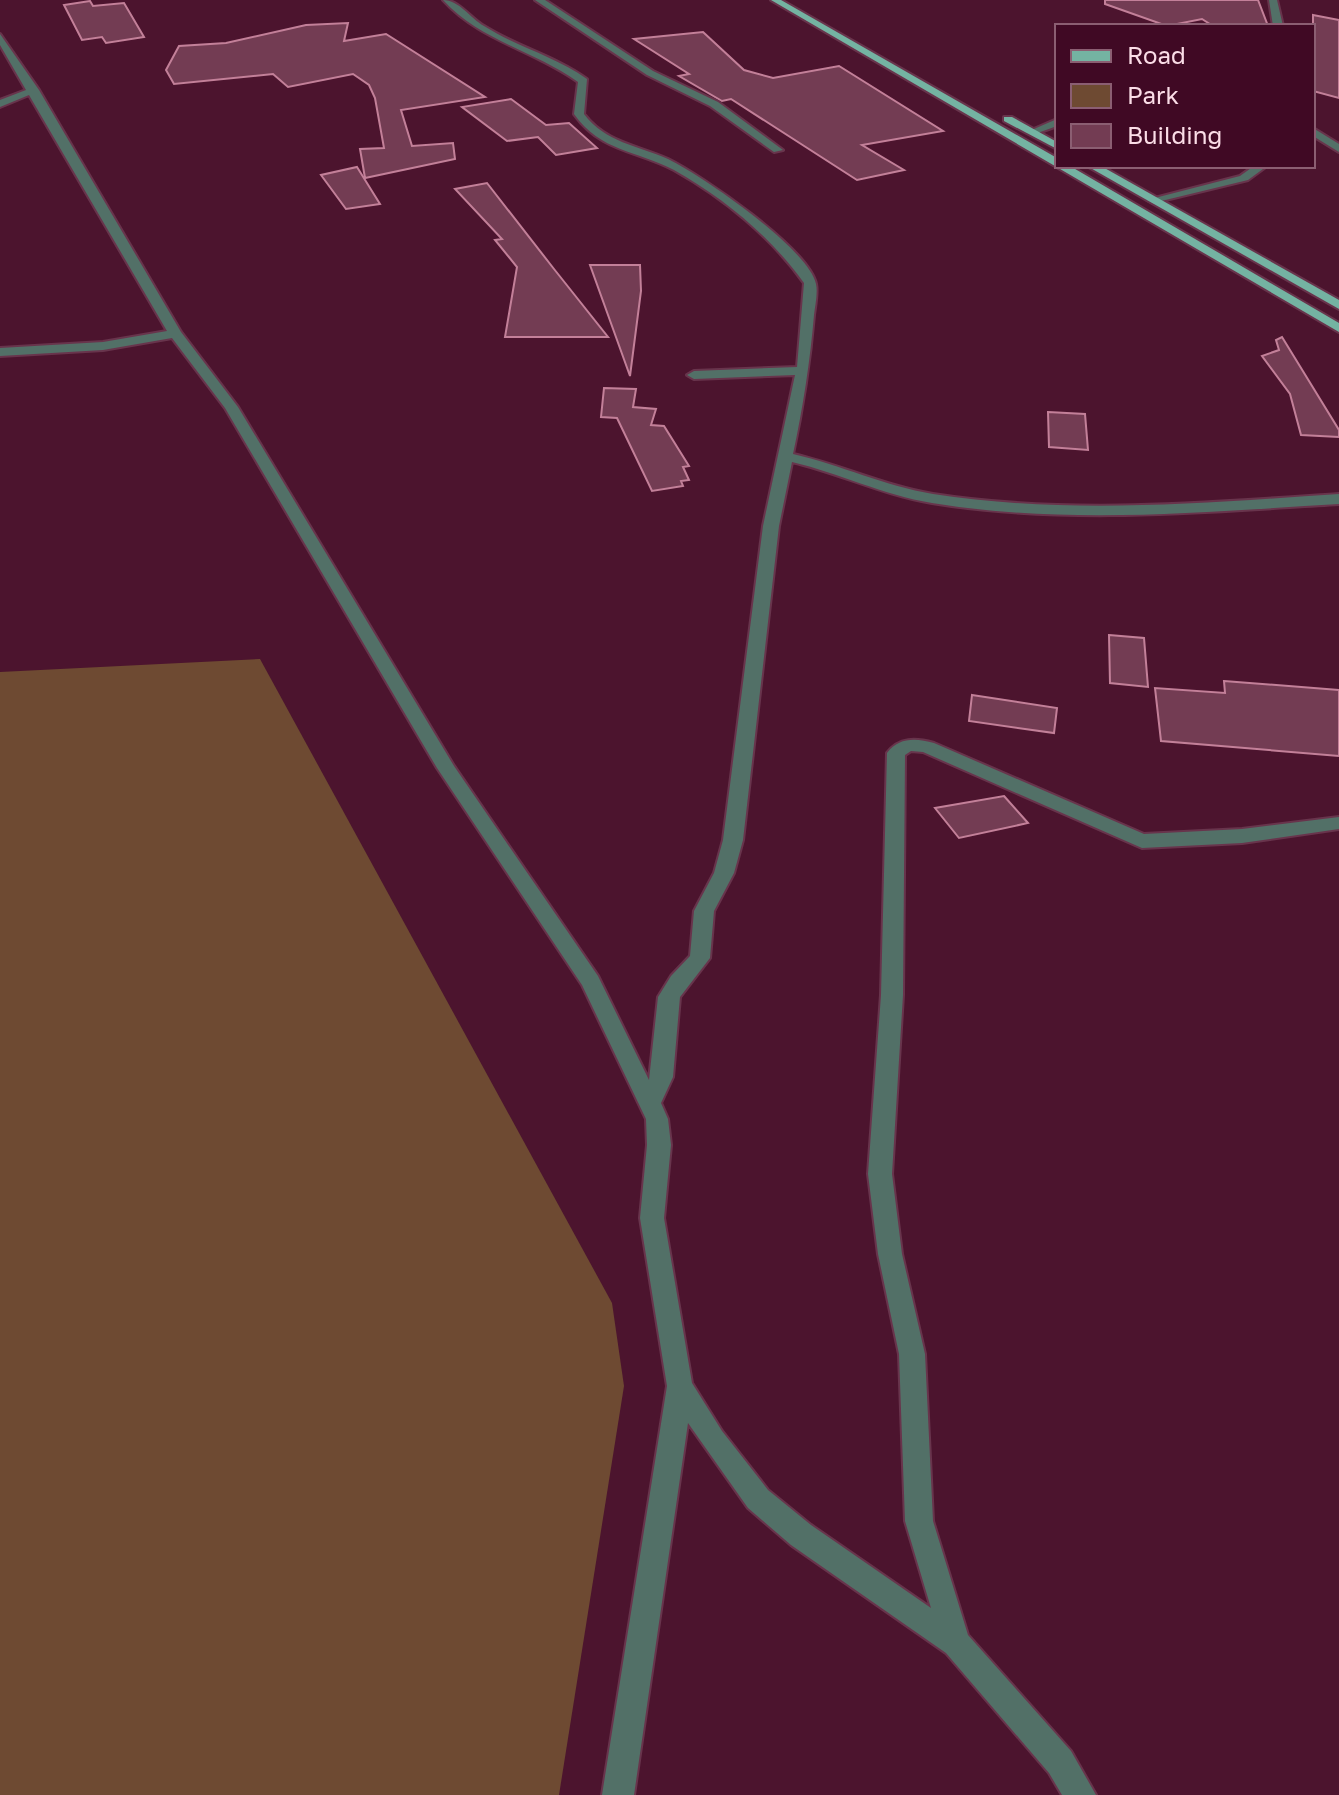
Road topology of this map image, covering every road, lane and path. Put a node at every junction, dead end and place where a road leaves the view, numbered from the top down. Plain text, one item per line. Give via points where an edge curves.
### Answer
1 (447, 0) edge
2 (539, 0) edge
3 (775, 0) edge
4 (798, 0) edge
5 (1273, 0) edge
6 (1278, 24) edge
7 (0, 37) edge
8 (897, 56) dead end
9 (15, 61) junction
10 (0, 64) edge
11 (34, 90) junction
12 (0, 104) edge
13 (992, 109) dead end
14 (1055, 123) edge
15 (1032, 132) junction
16 (1315, 132) edge
17 (1055, 145) edge
18 (1339, 149) edge
19 (778, 150) dead end
20 (1055, 162) edge
21 (1065, 168) edge
22 (1097, 168) edge
23 (1258, 168) edge
24 (1153, 200) junction
25 (1339, 305) edge
26 (1339, 328) edge
27 (175, 333) junction
28 (0, 352) edge
29 (803, 371) junction
30 (694, 375) dead end
31 (785, 456) junction
32 (1339, 499) edge
33 (1339, 823) edge
34 (650, 1101) junction
35 (680, 1386) junction
36 (956, 1643) junction
37 (618, 1795) edge
38 (1080, 1795) edge

1 - 29 street via 485,31 551,58 583,81 579,114 609,144 678,170 781,247 810,283
2 - 19 street via 650,73 714,104
3 - 20 main road
4 - 8 main road
5 - 6 street
7 - 9 street
9 - 10 street
9 - 11 street
11 - 12 street
11 - 27 street
13 - 15 main road
14 - 15 street
15 - 17 main road
16 - 18 street
21 - 26 main road
22 - 24 main road
23 - 24 street via 1244,178
24 - 25 main road
27 - 28 street via 103,346
27 - 34 street via 231,407 446,768 591,982
29 - 30 street
29 - 31 street
31 - 32 street via 885,489 979,505 1171,508
31 - 34 street via 771,526 733,840 724,873 704,911 700,958 669,996 664,1070
33 - 36 street via 1242,836 1142,841 928,747 914,744 896,753 892,995 880,1174 890,1254 912,1354 919,1521
34 - 35 street via 659,1145 652,1218
35 - 36 street via 758,1499
35 - 37 street
36 - 38 street via 1060,1762

